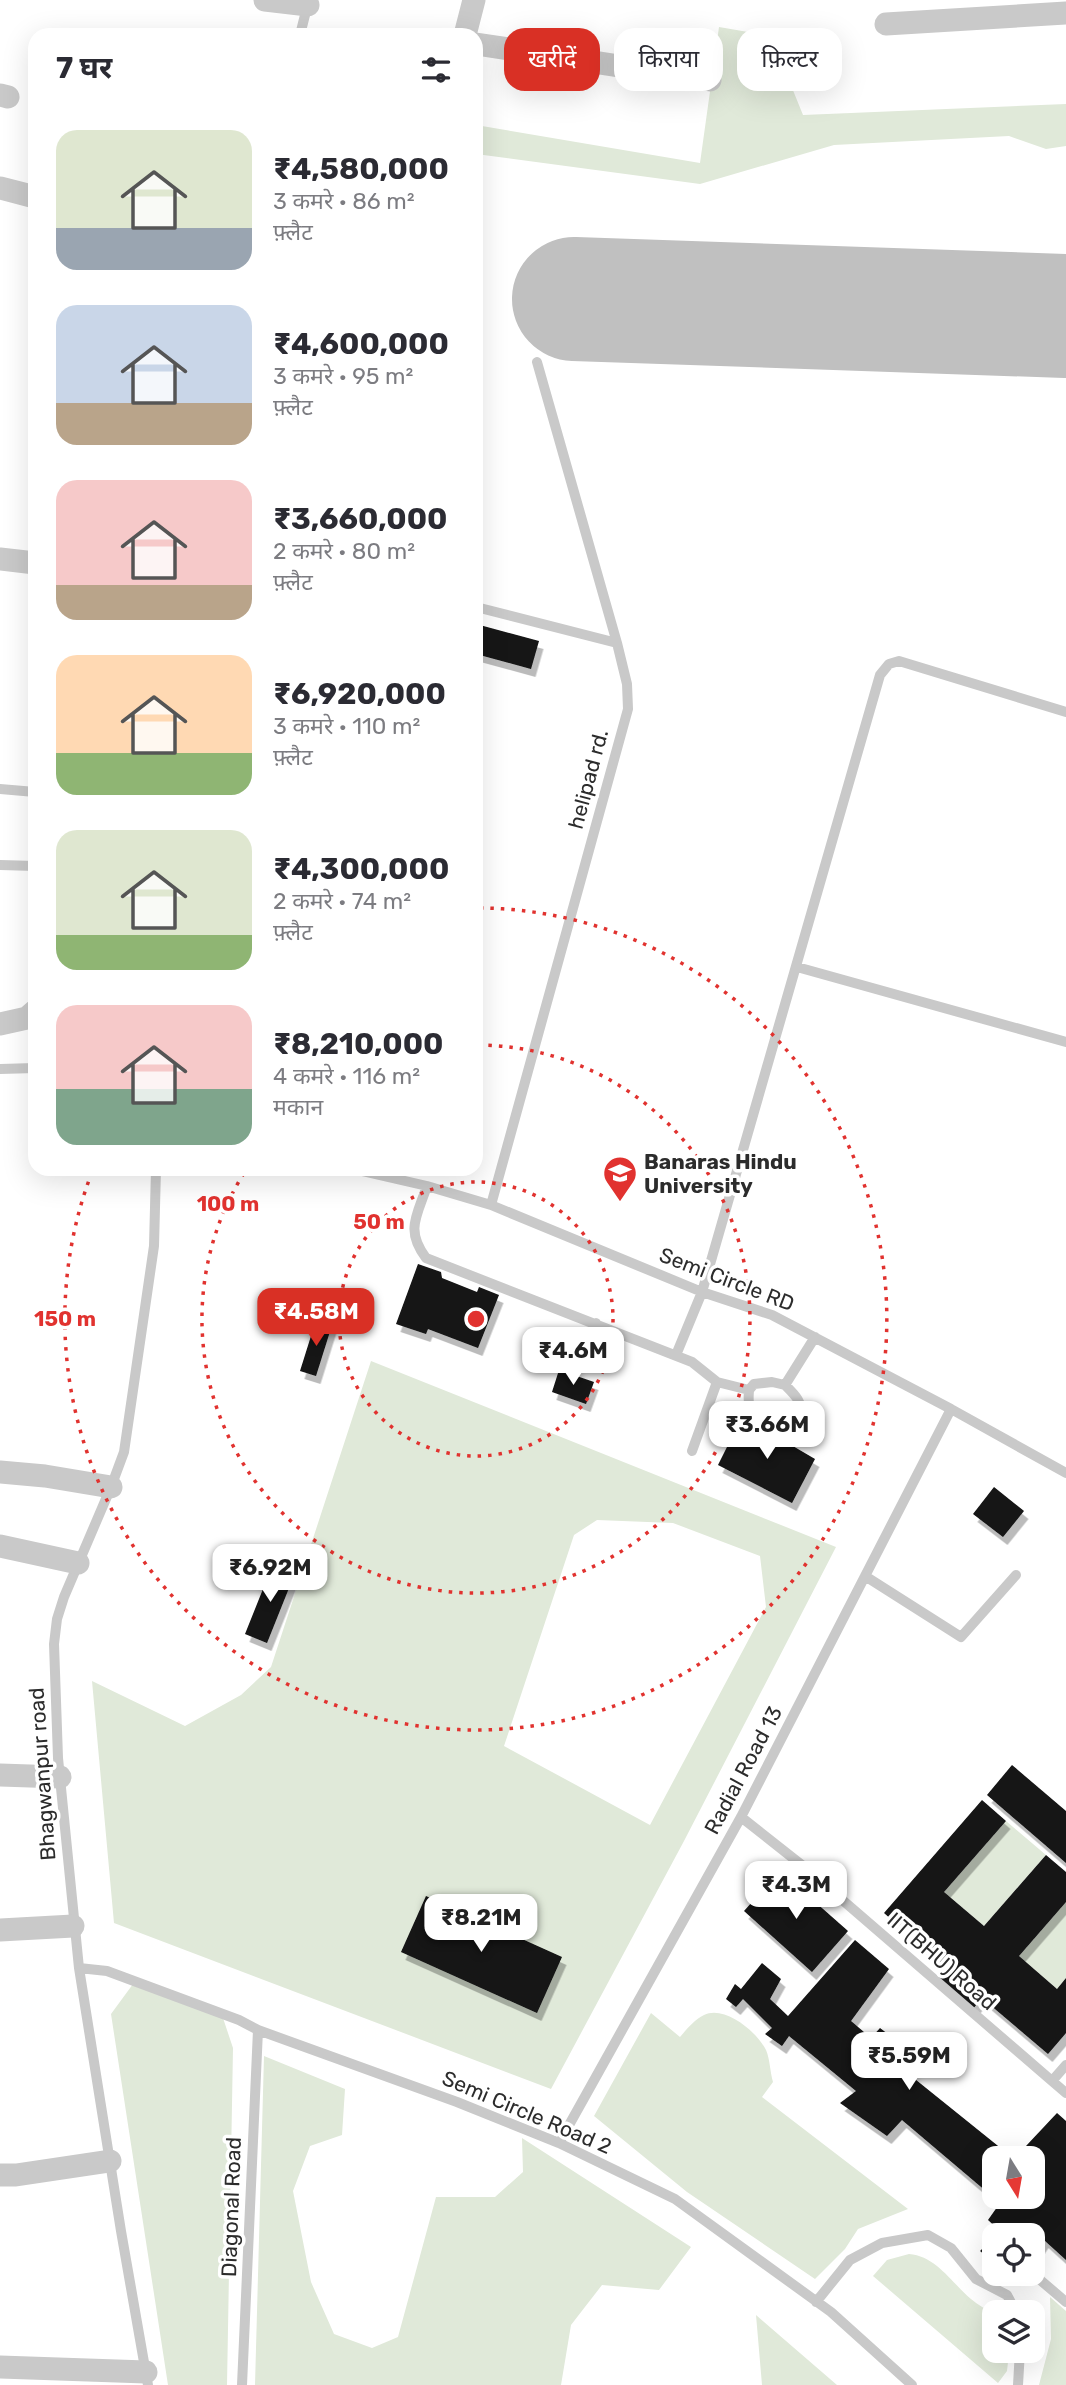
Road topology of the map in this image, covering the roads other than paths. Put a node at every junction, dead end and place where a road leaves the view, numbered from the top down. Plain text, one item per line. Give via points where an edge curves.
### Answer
1 (265, 0) edge
2 (474, 0) edge
3 (308, 3) edge
4 (1065, 9) edge
5 (886, 24) dead end
6 (302, 28) edge
7 (467, 28) edge
8 (483, 45) edge
9 (614, 65) edge
10 (0, 188) edge
11 (28, 195) edge
12 (537, 362) dead end
13 (0, 559) edge
14 (28, 562) edge
15 (483, 609) edge
16 (617, 643) junction
17 (1066, 712) edge
18 (0, 789) edge
19 (28, 791) edge
20 (0, 865) edge
21 (28, 866) edge
22 (797, 967) junction
23 (28, 1017) edge
24 (0, 1024) edge
25 (1066, 1042) edge
26 (28, 1068) edge
27 (0, 1069) edge
28 (156, 1176) edge
29 (383, 1176) edge
30 (427, 1186) junction
31 (491, 1205) junction
32 (702, 1292) junction
33 (596, 1323) junction
34 (815, 1337) junction
35 (676, 1356) junction
36 (579, 1364) dead end
37 (717, 1382) junction
38 (785, 1385) junction
39 (749, 1390) junction
40 (951, 1409) junction
41 (758, 1419) dead end
42 (779, 1428) dead end
43 (692, 1451) dead end
44 (0, 1472) edge
45 (1066, 1474) edge
46 (111, 1487) junction
47 (0, 1546) edge
48 (78, 1563) junction
49 (1016, 1575) dead end
50 (865, 1576) junction
51 (0, 1775) edge
52 (60, 1777) junction
53 (741, 1817) junction
54 (73, 1926) junction
55 (0, 1930) edge
56 (79, 1968) junction
57 (258, 2030) junction
58 (1066, 2065) edge
59 (1052, 2081) junction
60 (1066, 2093) edge
61 (559, 2143) junction
62 (110, 2161) junction
63 (0, 2175) edge
64 (1045, 2284) edge
65 (1010, 2300) edge
66 (816, 2302) junction
67 (1066, 2302) edge
68 (1019, 2363) edge
69 (0, 2367) edge
70 (147, 2379) edge
71 (243, 2385) edge
72 (912, 2385) edge
73 (1018, 2385) edge

1 - 3 street
2 - 7 street
3 - 6 lane
4 - 5 street
8 - 9 street
10 - 11 street
12 - 16 lane, helipad rd.
13 - 14 street
15 - 16 lane
16 - 31 lane, helipad rd. via 628,709
17 - 22 lane via 899,662 889,664 880,675
18 - 19 lane
20 - 21 lane
22 - 25 lane
22 - 32 lane
23 - 24 street
26 - 27 lane
28 - 46 lane, Bhagwanpur road via 154,1246 124,1452
29 - 30 lane, Semi Circle RD
30 - 31 lane, Semi Circle RD
30 - 33 lane via 412,1228 416,1245 426,1258
31 - 32 lane, Semi Circle RD
32 - 34 lane, Semi Circle RD via 772,1315
32 - 35 lane
33 - 35 lane
33 - 36 lane
34 - 38 lane
34 - 40 lane, Semi Circle RD
35 - 37 lane via 706,1370
37 - 39 lane
37 - 43 lane
38 - 39 lane via 772,1381 754,1384
38 - 42 lane via 798,1398 802,1417 793,1426
39 - 41 lane via 750,1412
40 - 45 lane, Semi Circle RD
40 - 50 lane, Radial Road 13
44 - 46 street
46 - 48 lane, Bhagwanpur road
47 - 48 street
48 - 52 lane, Bhagwanpur road via 57,1619 54,1644
49 - 50 lane via 961,1637
50 - 53 lane, Radial Road 13
51 - 52 street
52 - 54 lane, Bhagwanpur road
53 - 59 lane, IIT(BHU) Road
53 - 61 lane, Radial Road 13
54 - 55 street
54 - 56 lane, Bhagwanpur road
56 - 57 lane, Semi Circle Road 2 via 107,1971
56 - 62 lane, Bhagwanpur road
57 - 61 lane, Semi Circle Road 2
57 - 71 lane, Diagonal Road
58 - 59 lane
59 - 60 lane, IIT(BHU) Road
61 - 66 lane, Semi Circle Road 2 via 675,2199
62 - 63 street
62 - 70 lane, Bhagwanpur road
64 - 67 lane
65 - 66 lane via 976,2278 951,2248 928,2235 882,2243 850,2260
66 - 72 lane, Semi Circle Road 2
68 - 73 lane
69 - 70 street

